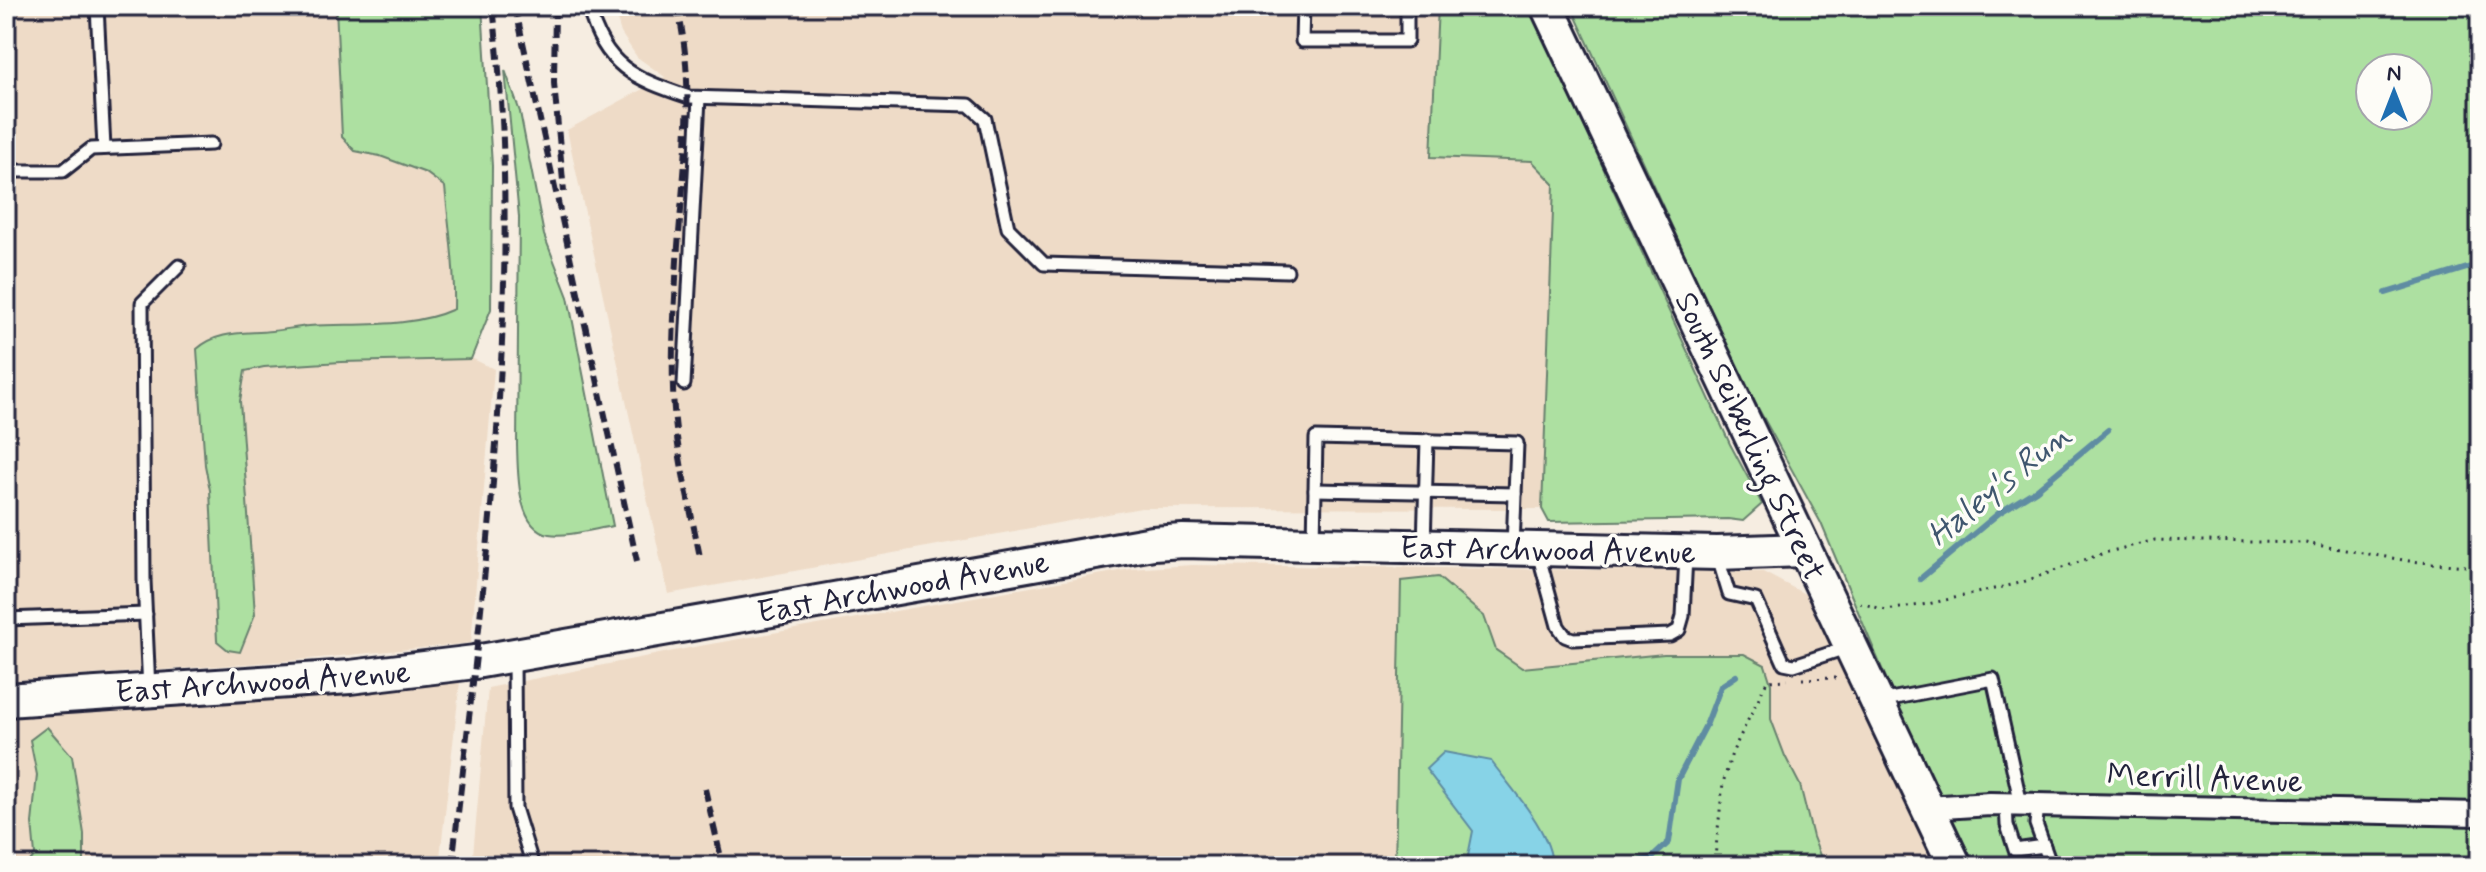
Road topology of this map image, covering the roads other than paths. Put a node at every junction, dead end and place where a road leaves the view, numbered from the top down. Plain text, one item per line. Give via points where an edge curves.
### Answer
1 (97, 6) edge
2 (588, 6) edge
3 (1303, 6) edge
4 (1407, 6) edge
5 (1547, 6) edge
6 (699, 98) junction
7 (211, 144) dead end
8 (104, 148) junction
9 (6, 171) edge
10 (179, 266) dead end
11 (1287, 271) dead end
12 (684, 384) dead end
13 (1427, 440) junction
14 (1315, 490) junction
15 (1425, 492) junction
16 (1515, 494) junction
17 (1314, 544) junction
18 (1424, 546) junction
19 (1525, 548) junction
20 (1805, 550) junction
21 (1701, 552) junction
22 (146, 614) junction
23 (6, 619) edge
24 (1850, 646) junction
25 (514, 656) junction
26 (149, 690) junction
27 (6, 700) edge
28 (1876, 702) junction
29 (2021, 804) junction
30 (1927, 808) junction
31 (2480, 814) edge
32 (2044, 846) junction
33 (533, 866) edge
34 (1955, 866) edge
35 (2051, 866) edge

1 - 8 lane
2 - 6 lane via 595,29 620,66 650,84
3 - 4 lane via 1302,41 1407,41
5 - 20 main road, South Seiberling Street
6 - 11 lane via 969,105 985,119 1008,228 1044,264
6 - 12 lane
7 - 8 lane
8 - 9 lane via 91,149 63,171
10 - 22 lane via 142,303
13 - 14 lane via 1316,438
13 - 15 lane
13 - 16 lane via 1517,443
14 - 15 lane
14 - 17 lane
15 - 16 lane
15 - 18 lane
16 - 19 lane
17 - 18 main road, East Archwood Avenue
17 - 25 main road, East Archwood Avenue via 1183,541 1124,546
18 - 19 main road, East Archwood Avenue
19 - 21 main road, East Archwood Avenue
19 - 21 lane via 1558,626 1573,639 1670,635 1679,630
20 - 21 main road, East Archwood Avenue
20 - 24 main road, South Seiberling Street
21 - 24 lane via 1729,594 1756,600 1784,663 1794,665
22 - 23 lane
22 - 26 lane
24 - 28 main road, South Seiberling Street
25 - 26 main road, East Archwood Avenue via 365,676
25 - 33 lane via 515,808
26 - 27 main road, East Archwood Avenue
28 - 29 lane via 1993,679
28 - 30 main road, South Seiberling Street
29 - 30 street, Merrill Avenue
29 - 31 street, Merrill Avenue
29 - 32 lane
29 - 32 lane via 2007,825 2015,850
30 - 34 main road, South Seiberling Street
32 - 35 lane

